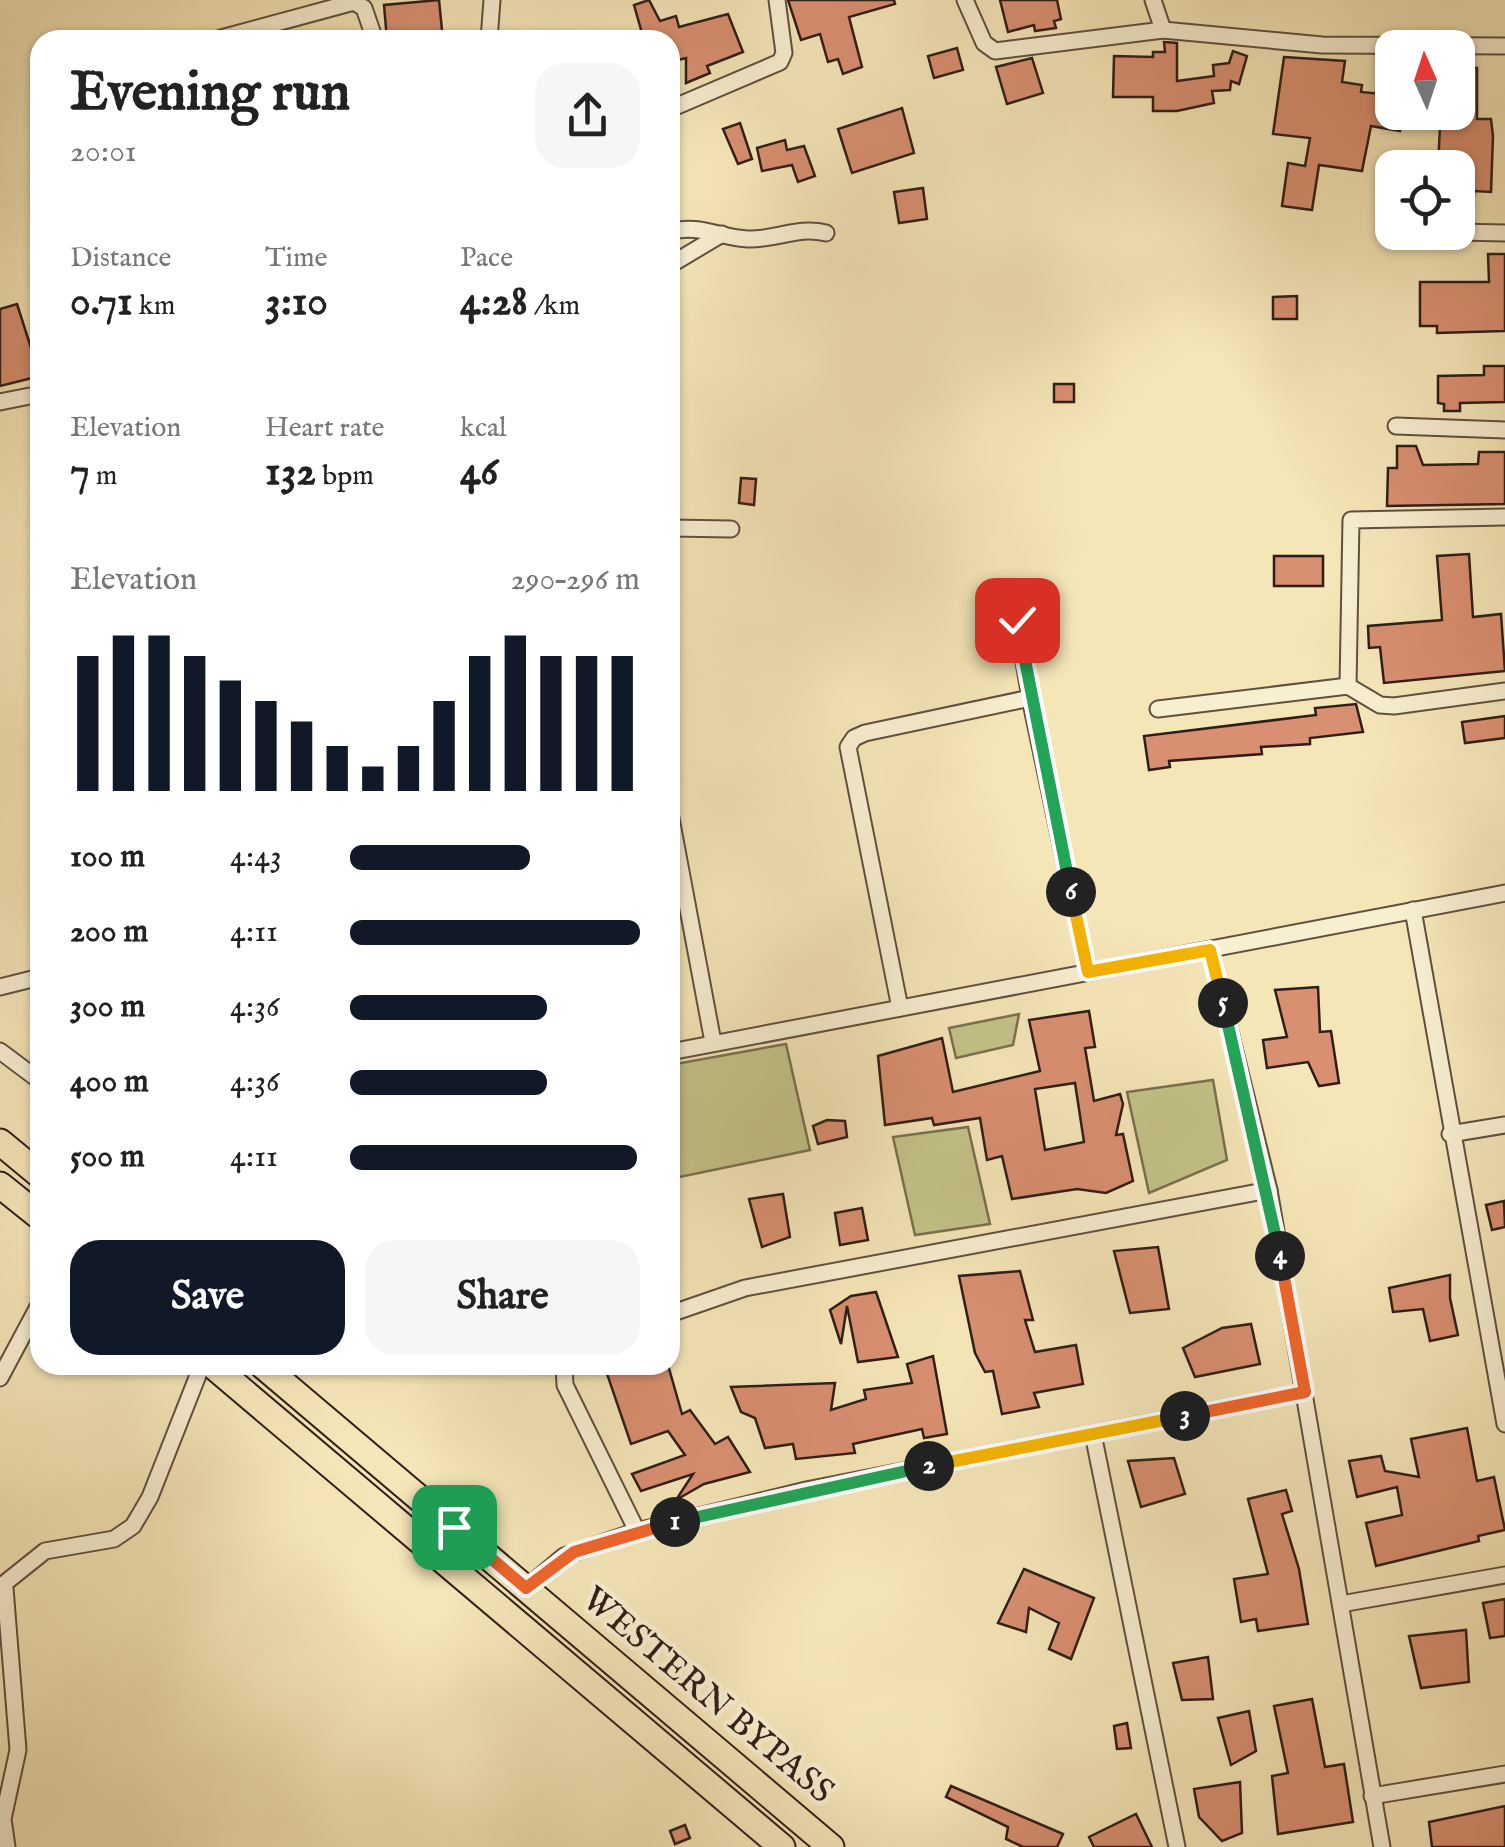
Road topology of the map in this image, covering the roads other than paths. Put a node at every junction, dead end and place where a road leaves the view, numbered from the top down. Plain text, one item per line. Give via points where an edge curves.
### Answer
1 (492, 0) edge
2 (778, 0) edge
3 (965, 0) edge
4 (1153, 0) edge
5 (251, 30) edge
6 (371, 30) edge
7 (490, 30) edge
8 (1163, 30) junction
9 (1505, 46) edge
10 (680, 105) edge
11 (680, 230) edge
12 (1475, 232) edge
13 (826, 233) dead end
14 (1505, 233) edge
15 (722, 234) junction
16 (680, 258) edge
17 (30, 396) edge
18 (0, 402) edge
19 (1396, 426) dead end
20 (1505, 430) edge
21 (1505, 516) edge
22 (680, 528) edge
23 (731, 529) dead end
24 (1017, 620) dead end
25 (1348, 686) junction
26 (1505, 691) edge
27 (1030, 698) junction
28 (1158, 709) dead end
29 (680, 882) edge
30 (1505, 893) edge
31 (1413, 910) junction
32 (1210, 950) junction
33 (1088, 972) junction
34 (30, 980) edge
35 (0, 988) edge
36 (900, 1008) junction
37 (713, 1042) junction
38 (0, 1050) edge
39 (680, 1050) edge
40 (30, 1073) edge
41 (1505, 1124) edge
42 (1450, 1134) junction
43 (0, 1142) edge
44 (30, 1168) edge
45 (0, 1186) edge
46 (1268, 1190) junction
47 (30, 1208) edge
48 (680, 1311) edge
49 (30, 1322) edge
50 (1505, 1328) edge
51 (1488, 1330) junction
52 (198, 1375) edge
53 (224, 1375) edge
54 (274, 1375) edge
55 (564, 1375) edge
56 (0, 1378) edge
57 (1305, 1392) junction
58 (1505, 1424) edge
59 (1094, 1434) junction
60 (637, 1531) junction
61 (1505, 1575) edge
62 (2, 1588) edge
63 (526, 1588) junction
64 (1340, 1604) junction
65 (1505, 1774) edge
66 (1372, 1796) junction
67 (7, 1847) edge
68 (782, 1847) edge
69 (831, 1847) edge
70 (1176, 1847) edge
71 (1382, 1847) edge

1 - 7 street
2 - 10 street via 780,62
3 - 8 street via 984,43 995,50
4 - 8 street
5 - 6 street via 354,2 364,8
8 - 9 street via 1322,45
11 - 15 street
12 - 14 street
13 - 15 street via 797,228 748,239
15 - 16 street
17 - 18 street
19 - 20 street
21 - 25 street via 1351,520
22 - 23 street
24 - 27 street
25 - 26 street via 1394,706
25 - 28 street
27 - 33 street
27 - 36 street via 865,733 848,748
29 - 37 street
30 - 31 street
31 - 32 street
31 - 42 street
32 - 33 street
32 - 46 street
33 - 36 street
34 - 35 street
36 - 37 street
37 - 39 street
38 - 40 street
41 - 42 street
42 - 51 street
43 - 44 main road
45 - 47 main road
46 - 48 street via 745,1288
46 - 57 street
49 - 56 street
50 - 51 street
51 - 58 street
52 - 62 street via 133,1526 114,1539 45,1551
53 - 68 main road, WESTERN BYPASS
54 - 63 main road, WESTERN BYPASS
55 - 60 street
57 - 59 street
57 - 64 street
59 - 60 street via 806,1490
59 - 70 street
60 - 63 street via 564,1556
61 - 64 street
62 - 67 street via 18,1750 3,1819
63 - 69 main road, WESTERN BYPASS
64 - 66 street
65 - 66 street
66 - 71 street

